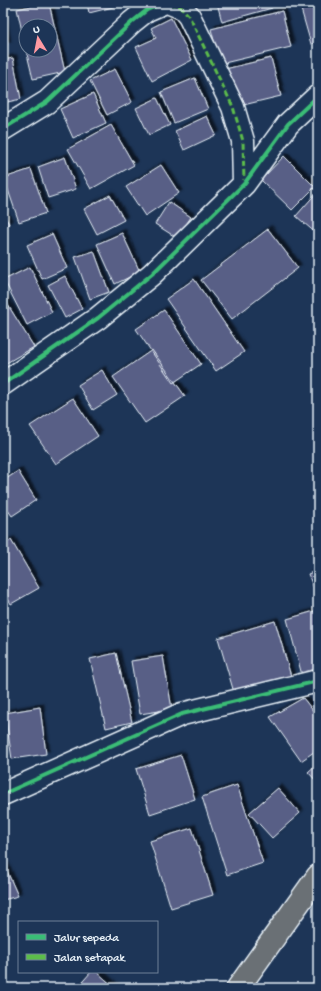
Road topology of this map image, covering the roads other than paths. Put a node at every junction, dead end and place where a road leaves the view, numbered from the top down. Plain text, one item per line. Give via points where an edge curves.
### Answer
1 (163, 3) edge
2 (170, 3) edge
3 (318, 96) edge
4 (3, 129) edge
5 (244, 184) junction
6 (3, 384) edge
7 (318, 681) edge
8 (3, 794) edge
9 (318, 876) edge
10 (238, 988) edge

1 - 4 street via 147,10 132,22 47,102
2 - 5 street via 182,8 188,16 233,107 243,141
3 - 5 street via 288,124
5 - 6 street via 152,274 98,318
7 - 8 street via 182,714
9 - 10 main road

